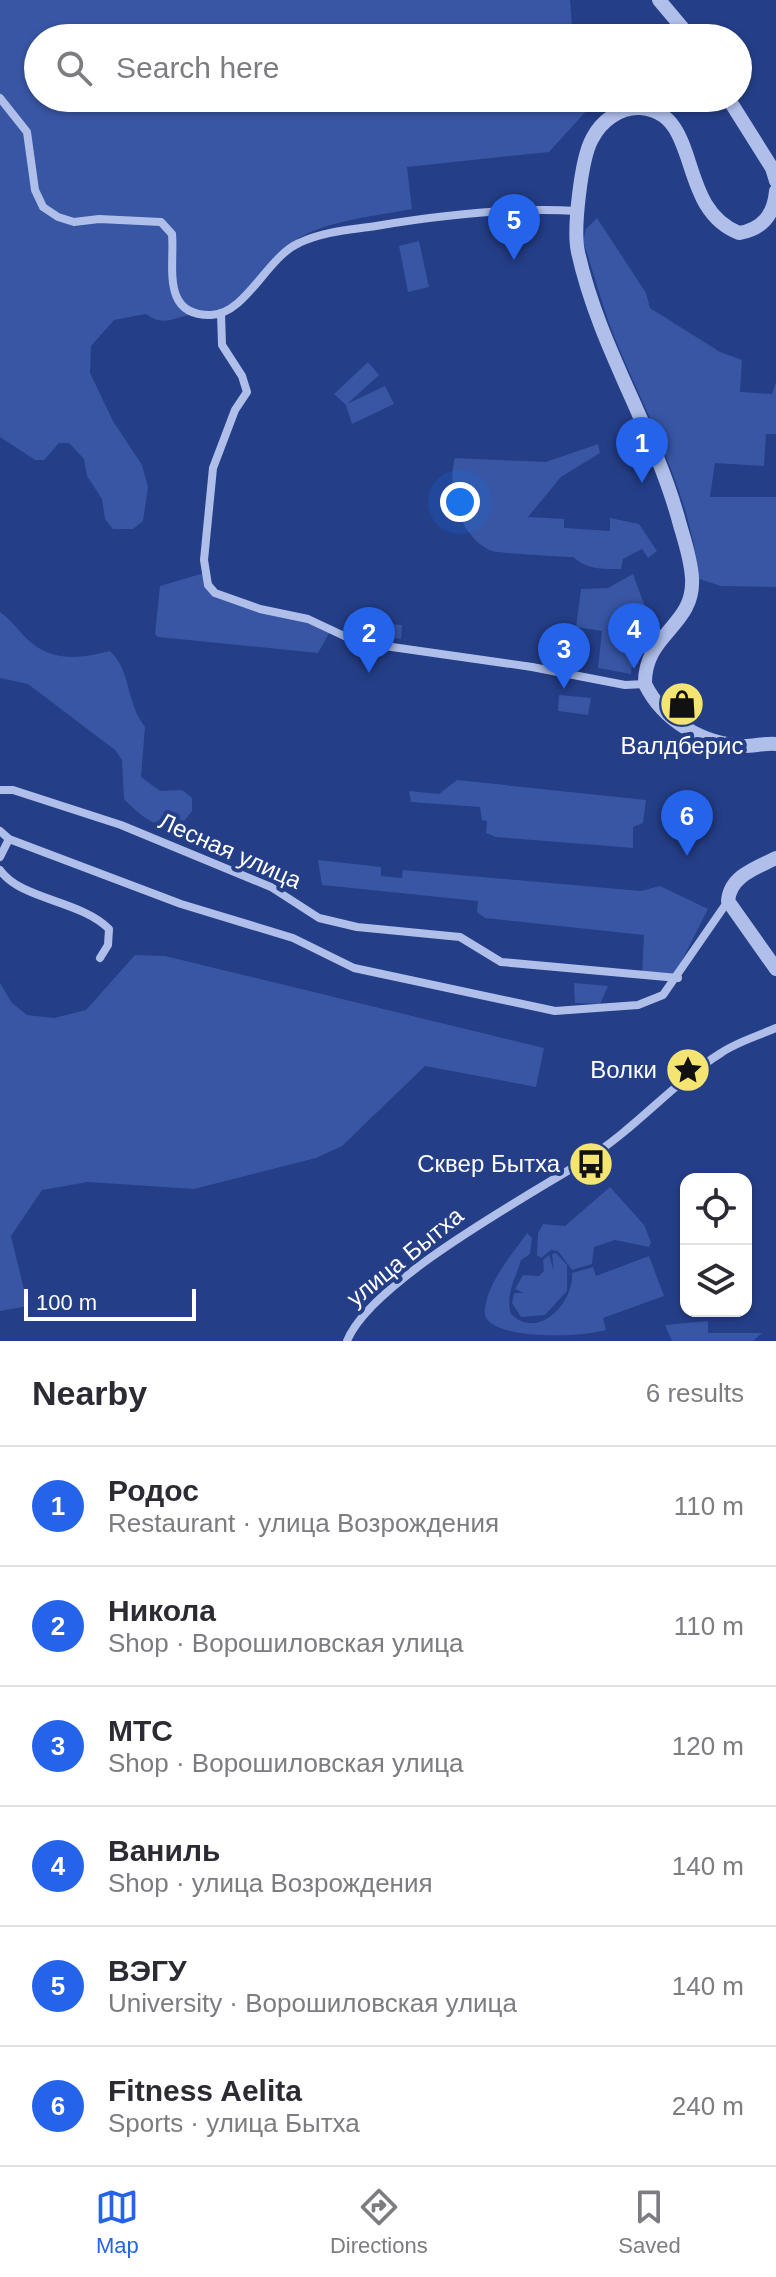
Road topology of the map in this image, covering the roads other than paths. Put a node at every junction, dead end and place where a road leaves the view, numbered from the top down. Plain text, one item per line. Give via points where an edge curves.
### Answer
1 (659, 0) edge
2 (679, 24) edge
3 (0, 98) edge
4 (618, 112) edge
5 (651, 112) edge
6 (737, 112) edge
7 (776, 181) edge
8 (776, 191) edge
9 (577, 211) junction
10 (221, 313) junction
11 (645, 684) junction
12 (776, 744) edge
13 (0, 790) edge
14 (0, 831) edge
15 (9, 839) junction
16 (0, 857) edge
17 (776, 858) edge
18 (0, 870) edge
19 (728, 901) junction
20 (100, 958) dead end
21 (776, 969) edge
22 (678, 978) junction
23 (776, 1028) edge
24 (347, 1341) edge

1 - 2 street
3 - 10 street via 27,132 35,190 43,207 74,222 161,222 172,234 174,292 191,309
4 - 9 street via 591,140
5 - 8 street via 668,118 682,141 703,204 726,228 739,233 761,225 769,217
6 - 7 street
9 - 10 street via 514,210 321,234 281,253 246,296
9 - 11 street via 579,256 606,341 651,435 692,577 690,603 651,650
10 - 11 street via 222,345 247,392 213,468 204,560 208,585 225,599 308,619 357,642
11 - 12 street via 695,735 744,746
13 - 22 street, Лесная улица via 150,837 271,887 319,918 460,937 501,962
14 - 15 street
15 - 16 street
15 - 22 street via 181,904 293,938 354,968 555,1011 638,1005 663,995
17 - 19 street via 739,879
18 - 20 street via 12,882 95,915 109,929
19 - 21 street
19 - 22 street
23 - 24 street, улица Бытха via 724,1051 589,1158 450,1246 357,1321

